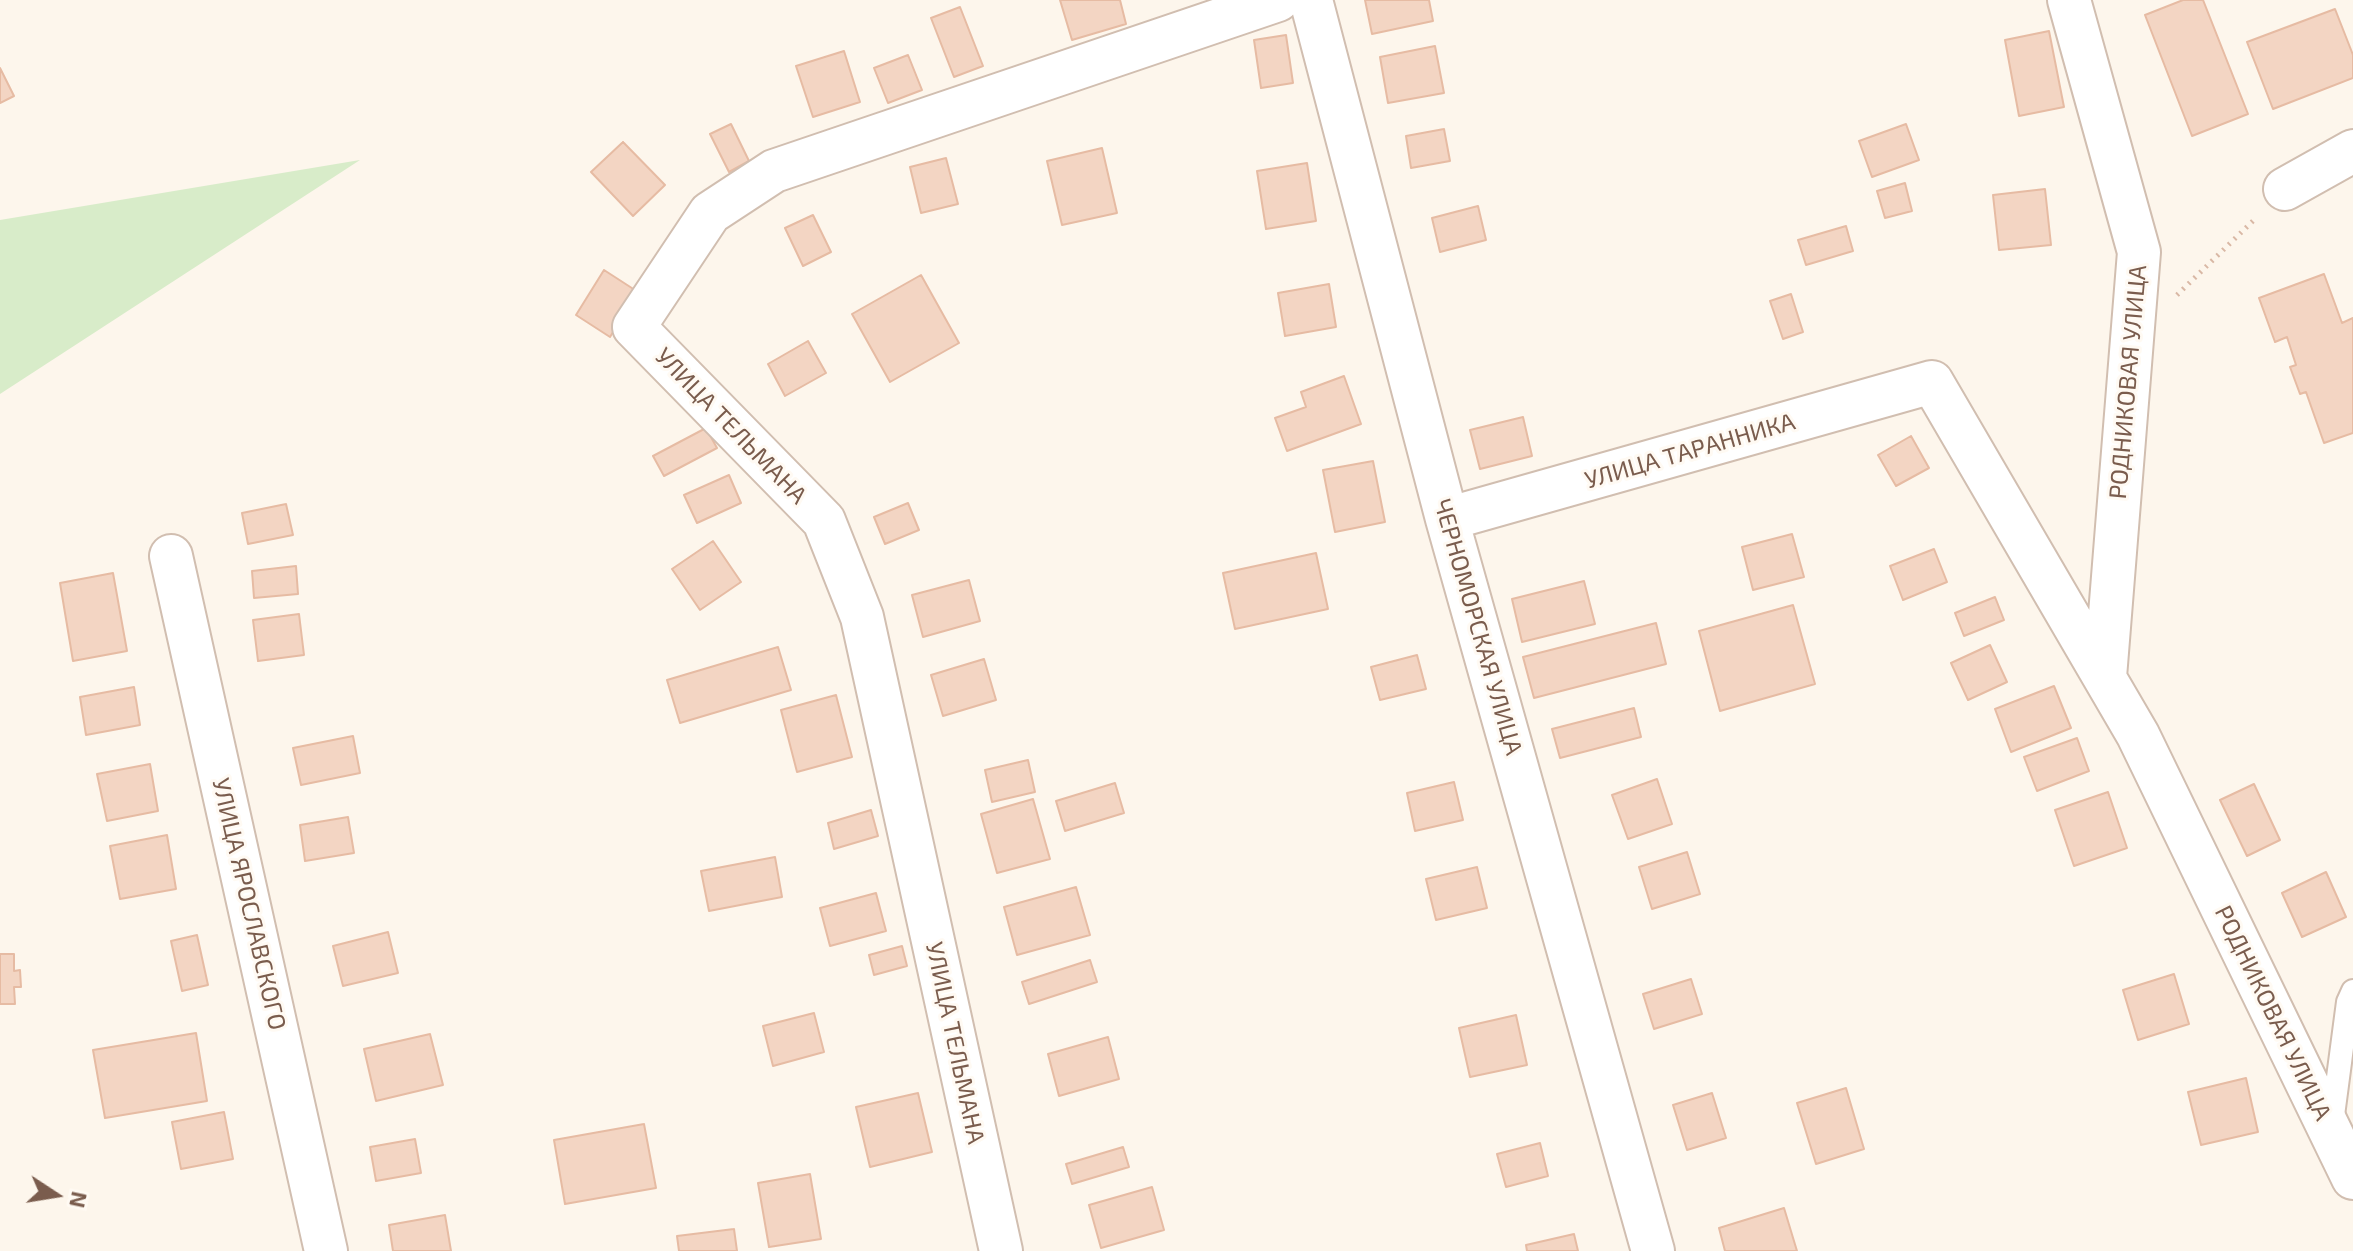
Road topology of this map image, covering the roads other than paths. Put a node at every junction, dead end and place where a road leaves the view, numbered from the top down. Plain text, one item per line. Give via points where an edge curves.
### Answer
1 (1278, 0) edge
2 (1311, 0) edge
3 (2069, 0) edge
4 (2353, 151) edge
5 (2285, 189) road end
6 (1932, 382) joint
7 (1447, 519) junction
8 (171, 556) dead end
9 (2105, 677) junction
10 (2353, 991) edge
11 (2330, 1132) junction
12 (2353, 1178) edge
13 (326, 1251) edge
14 (1001, 1251) edge
15 (1653, 1251) edge

1 - 14 street, УЛИЦА ТЕЛЬМАНА via 774,171 710,213 634,327 824,521 862,617
2 - 7 street, ЧЕРНОМОРСКАЯ УЛИЦА
3 - 9 street, РОДНИКОВАЯ УЛИЦА via 2139,252
4 - 5 street
6 - 7 street, УЛИЦА ТАРАННИКА
6 - 9 street, РОДНИКОВАЯ УЛИЦА
7 - 15 street, ЧЕРНОМОРСКАЯ УЛИЦА
8 - 13 street, УЛИЦА ЯРОСЛАВСКОГО
9 - 11 street, РОДНИКОВАЯ УЛИЦА
10 - 11 lane
11 - 12 street, РОДНИКОВАЯ УЛИЦА

